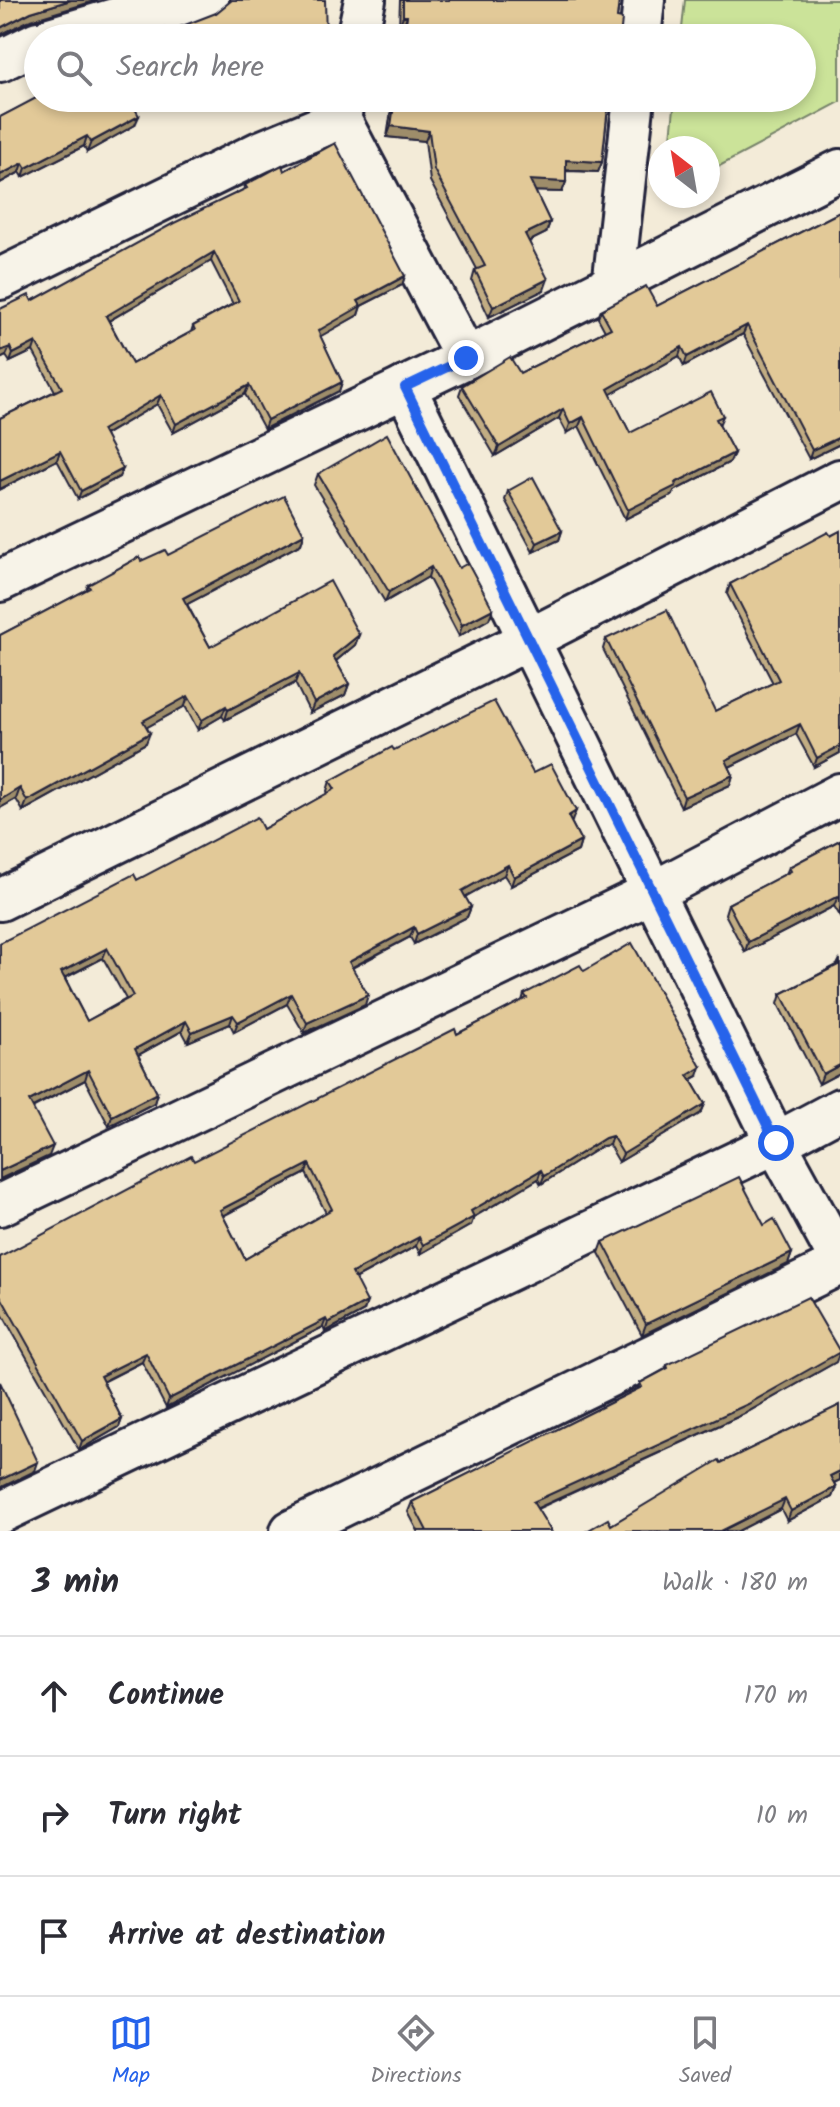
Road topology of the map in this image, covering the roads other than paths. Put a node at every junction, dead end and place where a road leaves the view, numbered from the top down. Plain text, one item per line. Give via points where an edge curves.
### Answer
1 (208, 0) edge
2 (365, 0) edge
3 (644, 0) edge
4 (122, 8) edge
5 (84, 24) edge
6 (360, 24) edge
7 (641, 24) edge
8 (24, 49) edge
9 (0, 61) edge
10 (335, 112) edge
11 (344, 112) edge
12 (632, 112) edge
13 (840, 170) edge
14 (0, 279) edge
15 (613, 286) junction
16 (466, 358) junction
17 (405, 387) junction
18 (840, 480) edge
19 (0, 581) edge
20 (528, 640) junction
21 (840, 794) edge
22 (655, 891) junction
23 (0, 900) edge
24 (840, 1109) edge
25 (776, 1143) junction
26 (0, 1205) edge
27 (840, 1262) edge
28 (0, 1513) edge
29 (291, 1531) edge

1 - 4 street
2 - 6 street
3 - 7 street
4 - 5 street
8 - 9 street
10 - 14 street
11 - 16 street
12 - 15 street
13 - 15 street
15 - 16 street
16 - 17 street
17 - 19 street
17 - 20 street
18 - 20 street
20 - 22 street
20 - 23 street
21 - 22 street
22 - 25 street
22 - 26 street
24 - 25 street
25 - 27 street
25 - 28 street
27 - 29 street

